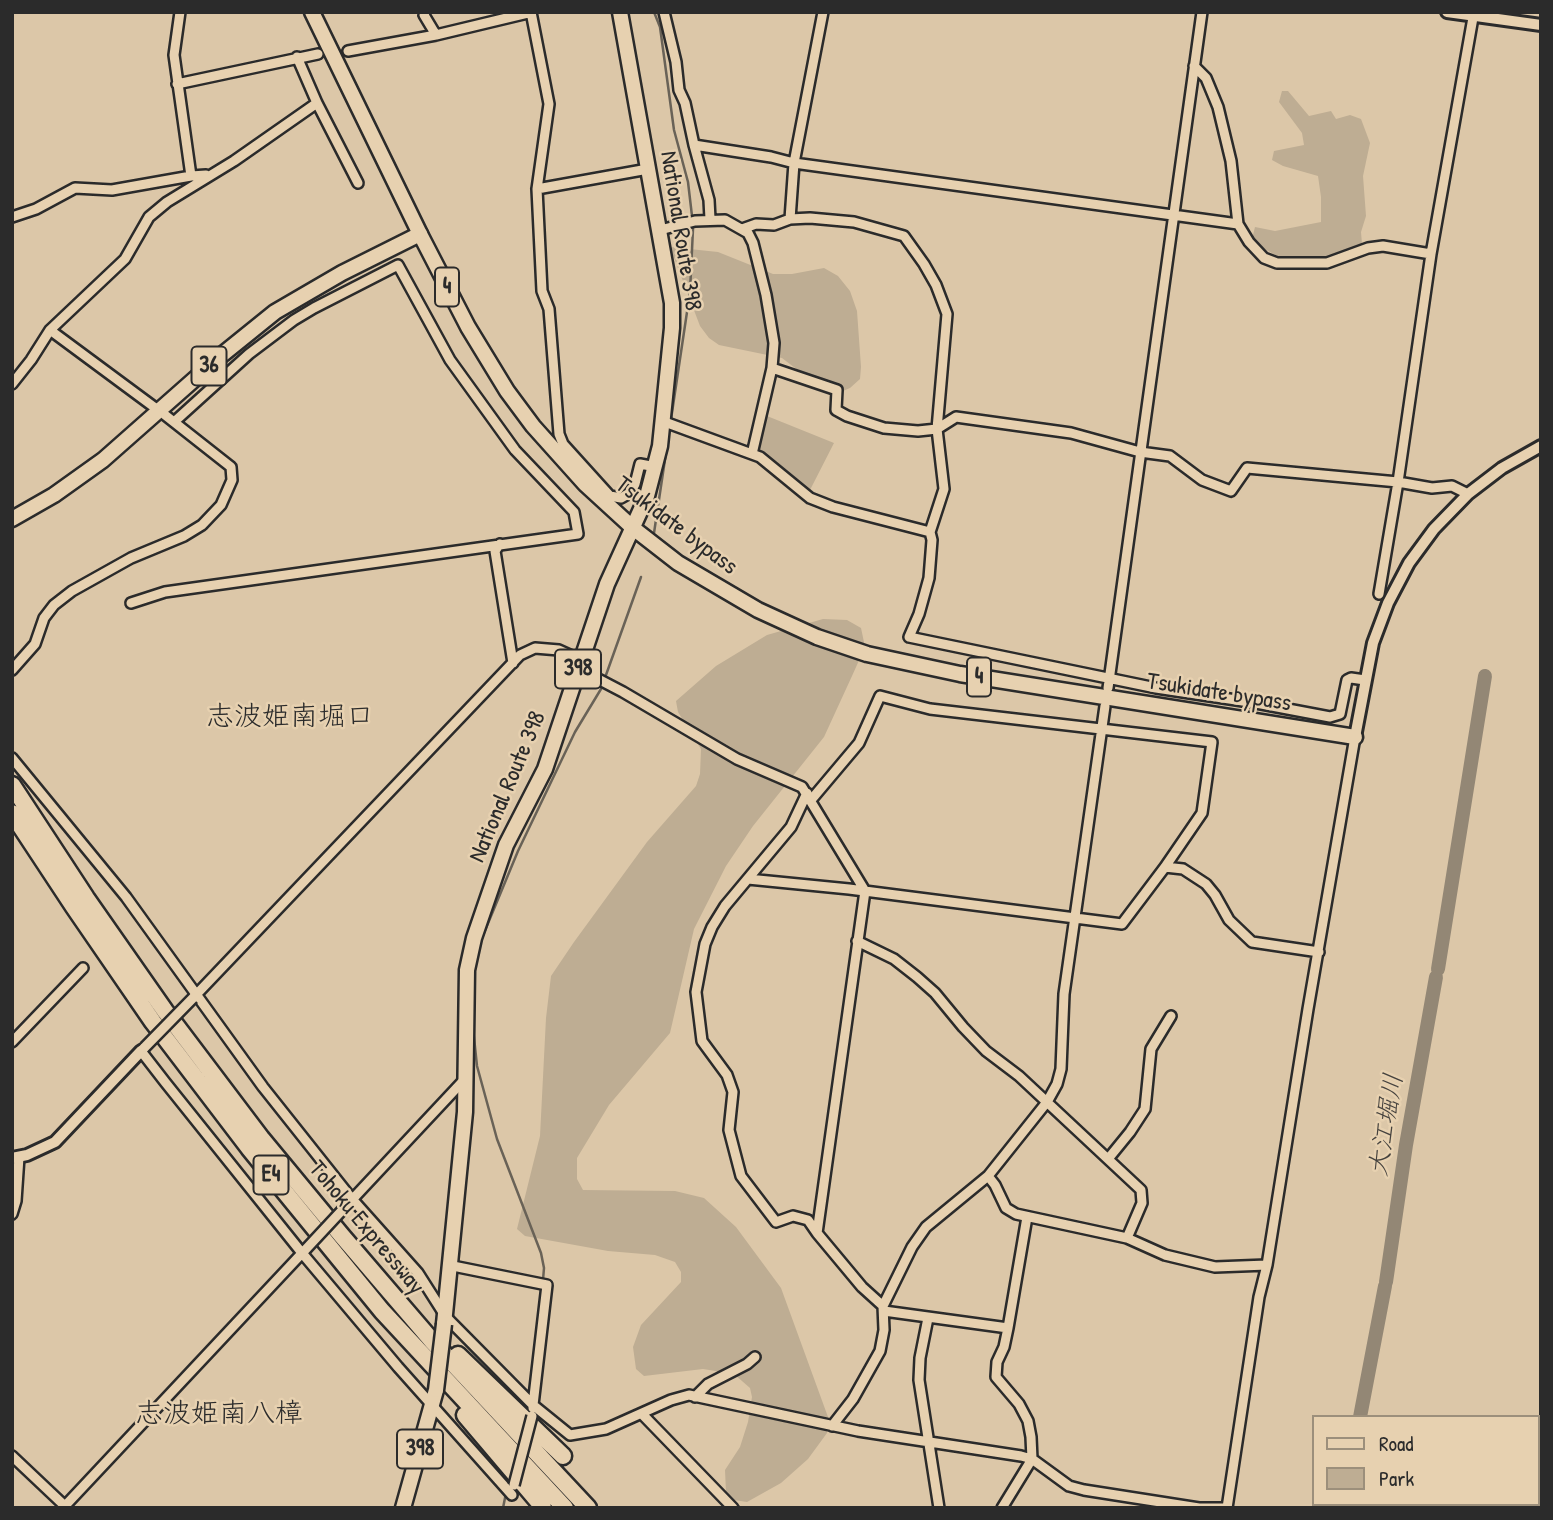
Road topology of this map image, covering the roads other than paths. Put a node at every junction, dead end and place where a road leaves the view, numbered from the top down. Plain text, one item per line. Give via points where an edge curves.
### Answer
1 (180, 12) edge
2 (312, 12) edge
3 (425, 12) edge
4 (531, 12) edge
5 (620, 12) edge
6 (664, 12) edge
7 (823, 12) edge
8 (1202, 12) edge
9 (1447, 12) edge
10 (1473, 14) edge
11 (1541, 25) edge
12 (436, 35) junction
13 (348, 51) dead end
14 (318, 54) dead end
15 (298, 57) junction
16 (1194, 66) junction
17 (177, 84) junction
18 (317, 103) junction
19 (694, 145) junction
20 (794, 163) junction
21 (648, 169) junction
22 (208, 175) junction
23 (191, 176) junction
24 (358, 183) dead end
25 (537, 189) junction
26 (1173, 216) junction
27 (12, 217) edge
28 (710, 219) junction
29 (790, 219) junction
30 (1238, 224) junction
31 (742, 229) junction
32 (660, 230) junction
33 (420, 234) junction
34 (1431, 254) junction
35 (50, 330) junction
36 (772, 368) junction
37 (12, 384) edge
38 (154, 407) dead end
39 (164, 415) dead end
40 (174, 422) junction
41 (670, 424) junction
42 (937, 429) junction
43 (1541, 446) edge
44 (1140, 452) junction
45 (752, 454) junction
46 (656, 467) junction
47 (1398, 482) junction
48 (1468, 494) junction
49 (12, 519) edge
50 (633, 528) junction
51 (930, 532) junction
52 (500, 544) junction
53 (1379, 594) dead end
54 (131, 603) dead end
55 (513, 663) junction
56 (579, 669) junction
57 (12, 670) edge
58 (1110, 677) junction
59 (1365, 680) junction
60 (1108, 688) dead end
61 (1105, 706) dead end
62 (1103, 729) junction
63 (1356, 737) junction
64 (12, 758) edge
65 (12, 786) edge
66 (809, 797) junction
67 (12, 813) edge
68 (1165, 867) junction
69 (748, 879) junction
70 (865, 891) junction
71 (1076, 917) junction
72 (857, 942) junction
73 (1320, 952) junction
74 (83, 968) dead end
75 (194, 996) junction
76 (1171, 1016) dead end
77 (12, 1042) edge
78 (143, 1049) junction
79 (464, 1080) junction
80 (1047, 1102) junction
81 (16, 1158) edge
82 (1108, 1159) junction
83 (988, 1176) junction
84 (350, 1202) junction
85 (12, 1214) edge
86 (1027, 1217) junction
87 (817, 1233) junction
88 (1127, 1238) junction
89 (304, 1251) junction
90 (448, 1265) junction
91 (1267, 1265) junction
92 (382, 1284) junction
93 (884, 1308) junction
94 (383, 1311) junction
95 (928, 1318) junction
96 (445, 1320) junction
97 (1009, 1328) junction
98 (755, 1357) dead end
99 (695, 1397) junction
100 (529, 1401) junction
101 (433, 1406) junction
102 (642, 1414) junction
103 (832, 1426) junction
104 (929, 1443) junction
105 (12, 1456) edge
106 (563, 1456) dead end
107 (1032, 1459) junction
108 (513, 1490) junction
109 (65, 1507) edge
110 (543, 1507) edge
111 (403, 1508) edge
112 (510, 1508) edge
113 (565, 1508) edge
114 (588, 1508) edge
115 (733, 1508) edge
116 (939, 1508) edge
117 (1002, 1508) edge
118 (1227, 1508) edge

1 - 17 street via 174,55
2 - 33 main road, Tsukidate bypass / 4
3 - 12 street
4 - 12 street
4 - 25 street via 549,104
5 - 21 main road, National Route 398 / 398
6 - 19 street
7 - 20 street
8 - 16 street
9 - 10 street
10 - 11 street
10 - 34 street
12 - 13 street
14 - 15 street
15 - 17 street
15 - 18 street
16 - 26 street
16 - 30 street via 1206,78 1218,107 1231,161
17 - 23 street
18 - 22 street
18 - 24 street
19 - 20 street
19 - 28 street
20 - 26 street
20 - 29 street
21 - 25 street
21 - 32 main road, National Route 398 / 398
22 - 23 street
22 - 35 street via 149,217 125,259
23 - 27 street via 111,190 75,188
25 - 46 street via 542,291 549,309 563,444 610,496 621,498 630,493 640,464
26 - 30 street
26 - 44 street
28 - 31 street via 725,220
28 - 32 street
29 - 31 street
29 - 42 street via 854,222 904,236 913,246 947,314
30 - 34 street via 1248,242 1264,258 1277,263 1327,263 1383,246
31 - 36 street via 753,243 766,295 774,343
32 - 41 main road, National Route 398 / 398 via 672,315
33 - 49 main road, 36 via 275,312 103,460
33 - 50 main road, Tsukidate bypass / 4 via 507,391 560,458
34 - 47 street
35 - 37 street
35 - 38 street
36 - 42 street via 837,390 836,410 847,416 884,428
36 - 45 street
39 - 40 street
40 - 52 street via 249,354 295,320 398,265 450,360 515,450 574,512 578,534
40 - 57 street via 231,467 232,480 221,505 184,536 131,558 54,605 35,644
41 - 45 street
41 - 46 main road, National Route 398 / 398
42 - 44 street via 956,417 1072,433
42 - 51 street via 944,489
43 - 48 street
44 - 47 street via 1170,456 1202,480 1231,491 1247,468
44 - 58 street
45 - 51 street via 810,498
46 - 50 main road, National Route 398 / 398
47 - 48 street via 1452,486
47 - 53 street
48 - 59 street via 1434,529 1404,573 1380,622
50 - 56 main road, National Route 398 / 398 via 607,584
50 - 63 main road, Tsukidate bypass / 4 via 730,596 787,624 867,654 960,674
51 - 58 street via 929,578 909,637
52 - 54 street via 165,592
52 - 55 street via 495,551
55 - 56 street via 520,655 547,647 570,655
55 - 75 street
56 - 66 street via 737,758 802,788
56 - 79 main road, National Route 398 / 398 via 545,769 502,855 474,938 467,970
58 - 59 street via 1334,718 1341,712 1347,680
58 - 60 street
59 - 63 street
61 - 62 street
62 - 66 street via 930,709 880,696 859,743
62 - 68 street via 1212,742 1202,813
62 - 71 street
63 - 73 street
64 - 75 street via 125,897
65 - 92 highway, Tohoku Expressway / E4 via 165,1011 261,1138
66 - 69 street
66 - 70 street
67 - 94 highway, Tohoku Expressway / E4 via 153,1021 249,1148
68 - 71 street via 1122,924
68 - 73 street via 1182,869 1206,884 1229,920 1252,942
69 - 70 street
69 - 87 street via 725,906 705,943 696,992 702,1041 727,1075 733,1092 729,1130 741,1176 776,1222 793,1216 808,1220
70 - 71 street
70 - 72 street
71 - 80 street via 1064,994 1061,1069
72 - 80 street via 894,959 917,977 986,1051
72 - 87 street
73 - 91 street
74 - 77 street
75 - 78 street, bridge
75 - 84 street
76 - 82 street via 1151,1049 1145,1109
78 - 81 street via 55,1142
78 - 89 street
79 - 84 street
79 - 90 main road, National Route 398 / 398 via 465,1112
80 - 82 street
80 - 83 street
81 - 85 street
82 - 88 street via 1141,1190 1142,1203
83 - 86 street via 1006,1208
83 - 93 street via 926,1227
84 - 89 street, bridge
84 - 96 street via 418,1273
86 - 88 street
86 - 97 street
87 - 93 street
88 - 91 street via 1165,1255 1215,1267
89 - 101 street
89 - 109 street
90 - 96 main road, National Route 398 / 398
90 - 100 street via 547,1285 545,1322
91 - 118 street
92 - 106 highway
92 - 114 highway, Tohoku Expressway / E4
93 - 95 street
93 - 103 street via 880,1351
94 - 110 highway
94 - 113 highway, Tohoku Expressway / E4
95 - 97 street
95 - 104 street via 919,1380
96 - 100 street
96 - 101 main road, National Route 398 / 398, bridge
97 - 107 street via 996,1377 1028,1421
98 - 99 street via 708,1384
99 - 102 street via 671,1401
99 - 103 street
100 - 102 street via 570,1434 606,1429
100 - 108 street, bridge via 532,1416
101 - 108 street
101 - 111 main road, National Route 398 / 398
102 - 115 street
103 - 104 street
104 - 107 street
104 - 116 street
105 - 109 street
107 - 117 street
107 - 118 street via 1069,1486
108 - 112 street

